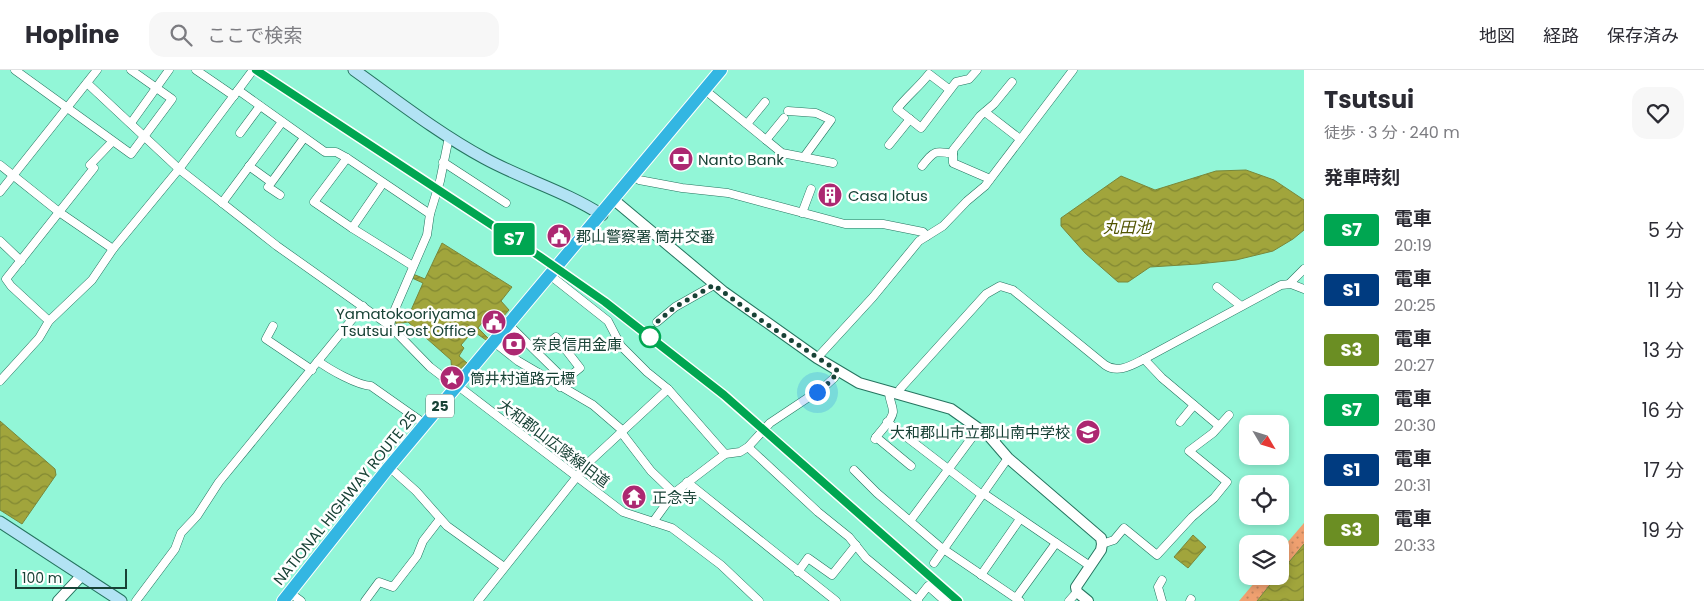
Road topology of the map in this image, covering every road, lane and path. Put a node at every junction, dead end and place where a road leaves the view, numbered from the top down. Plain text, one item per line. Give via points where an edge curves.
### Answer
1 (15, 70) edge
2 (97, 70) edge
3 (131, 70) edge
4 (169, 70) edge
5 (196, 70) edge
6 (254, 70) edge
7 (354, 70) edge
8 (721, 70) edge
9 (977, 70) edge
10 (1060, 70) edge
11 (1070, 73) edge
12 (1012, 82) dead end
13 (87, 83) junction
14 (157, 88) junction
15 (704, 90) junction
16 (950, 90) junction
17 (236, 93) junction
18 (765, 102) dead end
19 (260, 106) junction
20 (67, 108) junction
21 (985, 112) junction
22 (910, 119) junction
23 (282, 122) junction
24 (131, 123) junction
25 (747, 124) junction
26 (240, 133) dead end
27 (145, 137) junction
28 (449, 137) junction
29 (304, 138) junction
30 (1020, 139) junction
31 (766, 140) junction
32 (112, 142) junction
33 (889, 145) dead end
34 (953, 154) junction
35 (804, 157) junction
36 (347, 158) junction
37 (444, 162) junction
38 (833, 163) dead end
39 (0, 165) edge
40 (249, 166) junction
41 (922, 166) dead end
42 (179, 169) junction
43 (13, 174) junction
44 (634, 176) junction
45 (990, 179) junction
46 (271, 182) junction
47 (383, 182) junction
48 (811, 188) dead end
49 (0, 192) edge
50 (280, 195) dead end
51 (614, 200) junction
52 (222, 203) junction
53 (506, 203) dead end
54 (59, 212) junction
55 (802, 213) junction
56 (430, 214) junction
57 (602, 215) junction
58 (352, 228) junction
59 (927, 236) junction
60 (0, 242) edge
61 (113, 249) junction
62 (21, 261) junction
63 (413, 266) junction
64 (1304, 269) edge
65 (551, 276) junction
66 (1289, 284) junction
67 (714, 285) junction
68 (1217, 287) dead end
69 (1304, 288) edge
70 (363, 306) junction
71 (1241, 306) junction
72 (49, 321) junction
73 (657, 322) dead end
74 (509, 325) junction
75 (273, 326) dead end
76 (390, 326) junction
77 (494, 342) junction
78 (538, 352) junction
79 (817, 358) junction
80 (1144, 359) junction
81 (318, 361) junction
82 (0, 368) edge
83 (312, 370) junction
84 (838, 371) junction
85 (8, 373) junction
86 (0, 381) edge
87 (562, 383) junction
88 (456, 387) junction
89 (668, 389) junction
90 (893, 393) junction
91 (1194, 405) junction
92 (1229, 415) dead end
93 (888, 422) junction
94 (1180, 422) dead end
95 (425, 424) junction
96 (1219, 426) junction
97 (979, 428) junction
98 (622, 431) junction
99 (748, 447) junction
100 (725, 454) junction
101 (1008, 458) junction
102 (911, 466) dead end
103 (389, 468) junction
104 (854, 470) dead end
105 (948, 470) junction
106 (576, 477) junction
107 (687, 482) junction
108 (674, 493) junction
109 (983, 494) junction
110 (1020, 519) junction
111 (440, 520) junction
112 (910, 521) junction
113 (0, 522) edge
114 (654, 522) junction
115 (1056, 544) junction
116 (1102, 544) junction
117 (856, 545) junction
118 (944, 549) junction
119 (934, 563) dead end
120 (1090, 566) junction
121 (504, 567) junction
122 (798, 572) junction
123 (981, 574) junction
124 (82, 576) junction
125 (1162, 580) dead end
126 (1077, 592) junction
127 (286, 597) edge
128 (918, 600) edge
129 (1018, 600) edge
130 (58, 601) edge
131 (121, 601) edge
132 (136, 601) edge
133 (301, 601) edge
134 (365, 601) edge
135 (478, 601) edge
136 (759, 601) edge
137 (836, 601) edge
138 (945, 601) edge
139 (1069, 601) edge
140 (1088, 601) edge
141 (1162, 601) edge

1 - 20 street
2 - 13 street
3 - 14 street
4 - 14 street
5 - 17 street
6 - 17 street
7 - 28 main road
8 - 15 highway, NATIONAL HIGHWAY ROUTE 25 / 25
9 - 16 street via 969,79 956,82
10 - 11 street
11 - 30 street
12 - 21 street
13 - 20 street
13 - 24 street, 大和郡山広陵線旧道
14 - 24 street
14 - 27 street via 172,98
15 - 25 street
15 - 44 highway, NATIONAL HIGHWAY ROUTE 25 / 25
16 - 22 street via 922,128
16 - 22 street via 929,74 897,109
17 - 19 street
17 - 42 street
18 - 25 street
19 - 23 street
19 - 26 street
20 - 32 street
20 - 43 street
21 - 30 street
21 - 34 street
22 - 33 street
23 - 29 street
23 - 40 street
24 - 27 street, 大和郡山広陵線旧道
25 - 31 street
27 - 32 street via 131,154
27 - 42 street, 大和郡山広陵線旧道
28 - 37 street
28 - 57 main road via 512,172
29 - 36 street via 325,152 336,152
29 - 46 street
30 - 45 street
31 - 35 street via 782,153
31 - 35 street via 786,114 816,113 832,120
32 - 54 street via 90,165 94,168
34 - 41 street via 938,151
34 - 45 street via 953,162
35 - 38 street
36 - 47 street
36 - 58 street via 314,202
37 - 53 street
37 - 56 street
39 - 43 street
40 - 46 street
40 - 52 street
42 - 52 street, 大和郡山広陵線旧道
42 - 61 street
43 - 49 street
43 - 54 street
44 - 51 highway, NATIONAL HIGHWAY ROUTE 25 / 25
44 - 55 street via 639,180 682,188 728,193
45 - 59 street via 943,226
46 - 50 street via 268,186
47 - 56 street
47 - 58 street
48 - 55 street
51 - 57 highway, NATIONAL HIGHWAY ROUTE 25 / 25
51 - 67 street
52 - 70 street, 大和郡山広陵線旧道
54 - 61 street
54 - 62 street
55 - 59 street via 845,224 883,224 923,232
56 - 63 street via 427,235
57 - 65 highway, NATIONAL HIGHWAY ROUTE 25 / 25
58 - 63 street
59 - 79 street via 907,254
60 - 62 street
61 - 72 street via 92,280
62 - 72 street via 6,279
63 - 76 street
64 - 66 street
65 - 74 highway, NATIONAL HIGHWAY ROUTE 25 / 25
65 - 89 street via 608,321 621,346
66 - 69 street
66 - 71 street
67 - 73 street via 675,307
67 - 79 street
68 - 71 street
70 - 76 street, 大和郡山広陵線旧道
70 - 81 street
71 - 80 street
72 - 85 street via 39,338
74 - 77 highway, NATIONAL HIGHWAY ROUTE 25 / 25
74 - 78 street
75 - 83 street via 266,339
76 - 88 street, 大和郡山広陵線旧道 via 430,367
77 - 87 street via 518,361
77 - 88 highway, NATIONAL HIGHWAY ROUTE 25 / 25
78 - 87 street
78 - 87 street via 556,337 580,368
79 - 84 street
80 - 90 street via 1121,369 1110,368 1013,290 1000,286 986,294
80 - 91 street
81 - 83 street
81 - 95 street via 347,378 371,386
82 - 85 street
83 - 132 street via 219,482
84 - 90 street via 859,383
84 - 99 street via 824,387 770,423
85 - 86 street
87 - 98 street
88 - 95 highway, NATIONAL HIGHWAY ROUTE 25 / 25
88 - 106 street, 大和郡山広陵線旧道
89 - 98 street
89 - 100 street
90 - 93 street via 889,400 893,412
90 - 97 street via 945,406
91 - 94 street
91 - 96 street
92 - 96 street
93 - 102 street via 876,438
93 - 105 street
95 - 103 highway, NATIONAL HIGHWAY ROUTE 25 / 25
96 - 116 street via 1188,451 1227,482 1214,498 1157,555 1124,528 1114,540
97 - 101 street
97 - 105 street
98 - 106 street
98 - 108 street via 651,471
99 - 100 street
99 - 117 street
100 - 107 street
101 - 109 street
101 - 116 street via 1097,533
103 - 111 street via 416,491
103 - 127 highway, NATIONAL HIGHWAY ROUTE 25 / 25
104 - 112 street
105 - 109 street
105 - 112 street
106 - 114 street, 大和郡山広陵線旧道 via 623,512
106 - 121 street
107 - 108 street
107 - 122 street
108 - 114 street
109 - 110 street
109 - 118 street
110 - 115 street
110 - 123 street
111 - 121 street
111 - 134 street via 393,587 380,582
112 - 118 street
113 - 124 main road
114 - 136 street, 大和郡山広陵線旧道 via 672,528 721,565
115 - 120 street
115 - 129 street
116 - 120 street
117 - 122 street via 832,575 808,558
117 - 128 street via 866,558
118 - 119 street
118 - 123 street
120 - 126 street via 1076,587
121 - 135 street
122 - 137 street
123 - 129 street
124 - 130 street
124 - 131 main road
125 - 141 street via 1158,587
126 - 139 street
126 - 140 street
127 - 133 street
128 - 138 street via 928,586

